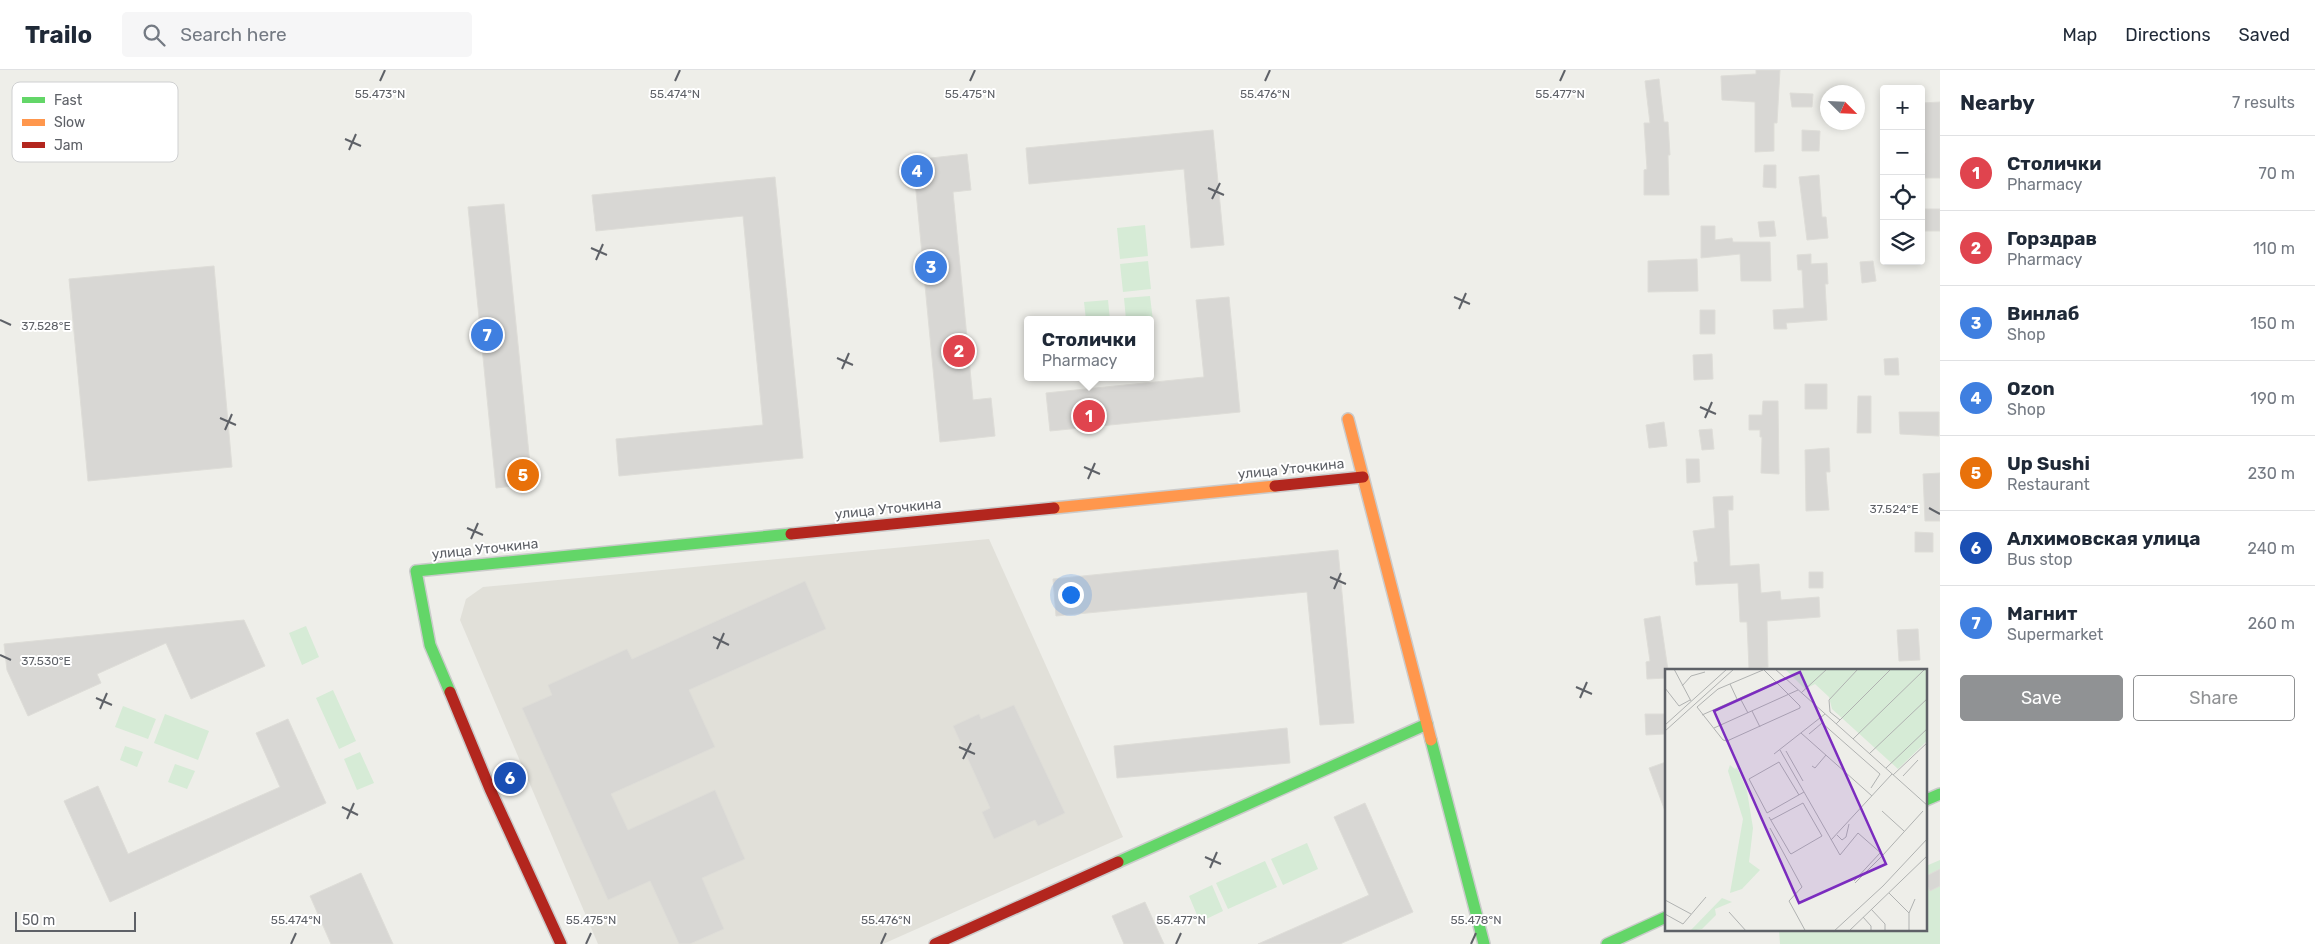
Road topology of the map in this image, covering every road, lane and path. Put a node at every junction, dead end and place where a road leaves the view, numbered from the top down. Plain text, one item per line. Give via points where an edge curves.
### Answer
1 (1348, 418) dead end
2 (1363, 477) junction
3 (1427, 724) junction
4 (1940, 794) edge
5 (1928, 799) edge
6 (1665, 917) edge
7 (561, 944) edge
8 (935, 944) edge
9 (1484, 944) edge
10 (1607, 944) edge

1 - 2 street
2 - 3 street
2 - 7 street, улица Уточкина via 416,571 430,645 489,786
3 - 8 street
3 - 9 street
4 - 5 street
6 - 10 street

